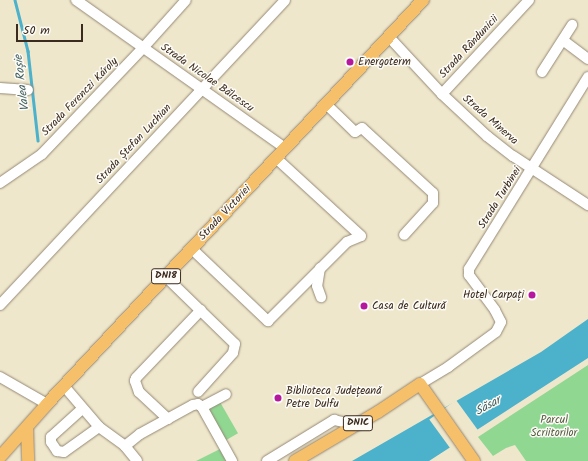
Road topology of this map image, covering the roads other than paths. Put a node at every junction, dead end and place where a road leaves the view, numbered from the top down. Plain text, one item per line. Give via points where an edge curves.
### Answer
1 (76, 0) edge
2 (186, 0) edge
3 (285, 0) edge
4 (423, 0) edge
5 (529, 0) edge
6 (572, 26) dead end
7 (389, 37) junction
8 (564, 41) junction
9 (144, 48) junction
10 (588, 59) edge
11 (542, 72) dead end
12 (588, 77) edge
13 (0, 88) edge
14 (201, 89) junction
15 (28, 90) dead end
16 (442, 94) junction
17 (327, 105) junction
18 (285, 148) junction
19 (276, 158) junction
20 (533, 168) junction
21 (0, 183) edge
22 (588, 205) edge
23 (404, 234) dead end
24 (192, 249) junction
25 (320, 268) junction
26 (166, 277) junction
27 (321, 297) dead end
28 (0, 305) edge
29 (201, 310) junction
30 (0, 377) edge
31 (420, 384) junction
32 (64, 386) junction
33 (198, 392) dead end
34 (226, 394) dead end
35 (47, 404) junction
36 (202, 407) junction
37 (82, 409) junction
38 (168, 419) junction
39 (355, 425) junction
40 (27, 427) junction
41 (99, 427) junction
42 (125, 446) junction
43 (0, 457) edge
44 (28, 461) edge
45 (138, 461) edge
46 (232, 461) edge
47 (267, 461) edge
48 (295, 461) edge
49 (474, 461) edge

1 - 9 street, Strada Nicolae Bălcescu
2 - 9 street, Strada Ferenczi Károly
3 - 14 street, Strada Ștefan Luchian
4 - 7 main road, Strada Victoriei / DN18
5 - 16 street, Strada Rândunicii
6 - 8 street
7 - 16 street, Strada Minerva
7 - 17 main road, Strada Victoriei / DN18
8 - 10 street
8 - 11 street
9 - 14 street, Strada Nicolae Bălcescu
9 - 21 street, Strada Ferenczi Károly via 42,154
12 - 20 street, Strada Turbinei
13 - 15 street
14 - 18 street, Strada Nicolae Bălcescu
14 - 28 street, Strada Ștefan Luchian
16 - 20 street, Strada Minerva via 487,136
17 - 18 main road, Strada Victoriei / DN18
17 - 23 street via 355,132 362,128 433,193 434,203
18 - 19 main road, Strada Victoriei / DN18
19 - 24 main road, Strada Victoriei / DN18
19 - 25 street via 361,236 347,242
20 - 22 street, Strada Minerva
20 - 31 street, Strada Turbinei / DN1C via 469,269 469,275 501,322 496,332
24 - 25 street via 268,321
24 - 26 main road, Strada Victoriei / DN18
25 - 27 street via 317,286
26 - 29 street
26 - 32 main road, Strada Victoriei / DN18
29 - 33 street via 236,347
29 - 38 street via 136,378 135,386 138,392
30 - 35 street
31 - 39 main road, DN1C
31 - 49 main road
32 - 35 main road, Strada Victoriei / DN18
32 - 37 street
34 - 36 street
35 - 40 main road, Strada Victoriei / DN18
36 - 38 street via 196,404
36 - 46 street
37 - 41 street
37 - 41 street via 51,437 57,451 64,452
38 - 42 street via 140,434
39 - 47 street via 334,420
39 - 48 main road, DN1C
40 - 43 main road, Strada Victoriei / DN18
40 - 44 main road
41 - 42 street
42 - 45 street

